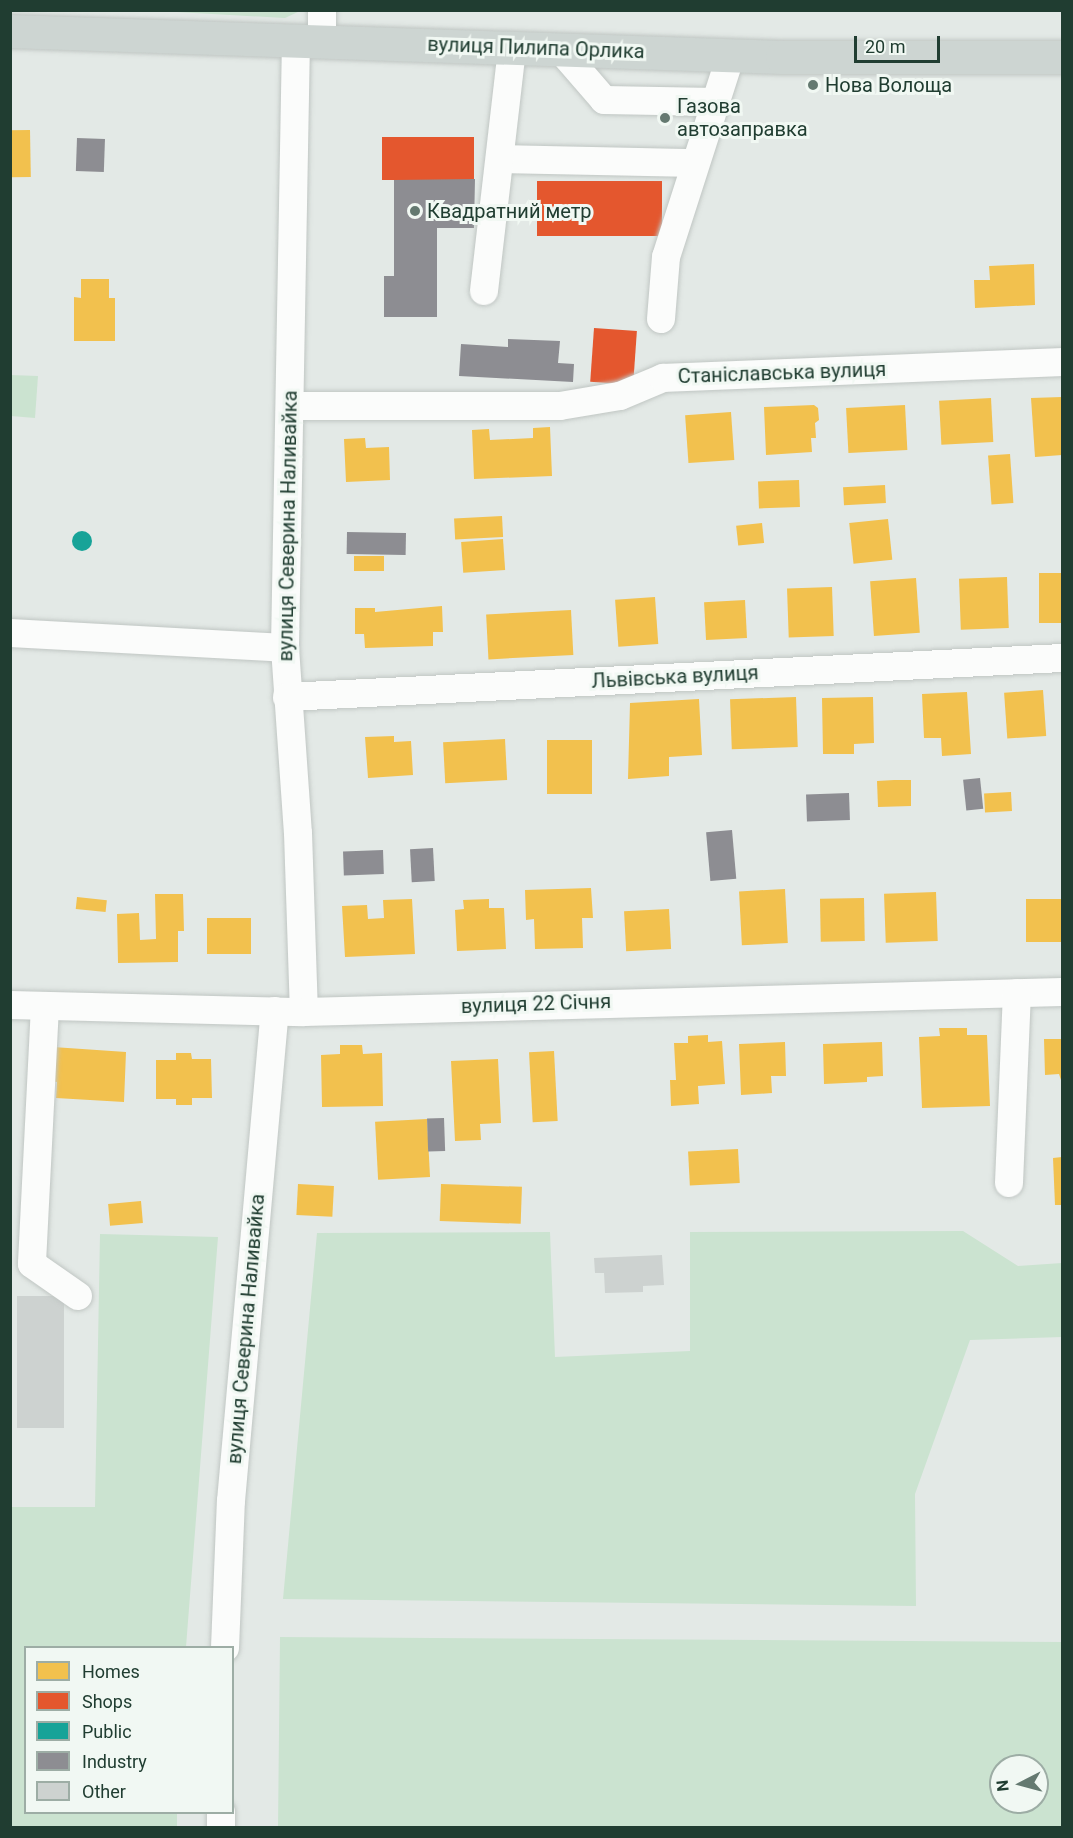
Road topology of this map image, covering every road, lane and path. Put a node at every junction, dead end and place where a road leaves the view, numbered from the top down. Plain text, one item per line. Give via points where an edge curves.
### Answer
1 (10, 31) edge
2 (313, 31) edge
3 (513, 48) junction
4 (560, 49) junction
5 (731, 55) junction
6 (1062, 57) edge
7 (716, 102) junction
8 (500, 159) junction
9 (695, 164) junction
10 (484, 291) dead end
11 (661, 319) dead end
12 (1062, 362) edge
13 (291, 406) junction
14 (10, 633) edge
15 (285, 648) junction
16 (1062, 658) edge
17 (287, 697) junction
18 (1062, 992) edge
19 (1017, 993) junction
20 (10, 1005) edge
21 (45, 1006) junction
22 (275, 1011) junction
23 (304, 1012) junction
24 (1009, 1183) dead end
25 (78, 1296) dead end
26 (225, 1646) edge

1 - 2 main road, вулиця Пилипа Орлика
2 - 3 main road, вулиця Пилипа Орлика
2 - 13 street, вулиця Северина Наливайка
3 - 4 main road, вулиця Пилипа Орлика
3 - 8 street
4 - 5 main road, вулиця Пилипа Орлика
4 - 7 street via 604,100
5 - 6 main road, вулиця Пилипа Орлика
5 - 7 street
7 - 9 street
8 - 9 street
8 - 10 street
9 - 11 street via 666,257
12 - 13 street, Станіславська вулиця via 663,378 620,396 560,405
13 - 15 street, вулиця Северина Наливайка
14 - 15 street
15 - 17 street, вулиця Северина Наливайка
16 - 17 street, Львівська вулиця
17 - 23 street, вулиця Северина Наливайка via 298,832
18 - 19 street, вулиця 22 Січня
19 - 23 street, вулиця 22 Січня
19 - 24 street
20 - 21 street, вулиця 22 Січня
21 - 22 street, вулиця 22 Січня
21 - 25 street via 32,1264
22 - 23 street, вулиця 22 Січня
22 - 26 street, вулиця Северина Наливайка via 231,1501

